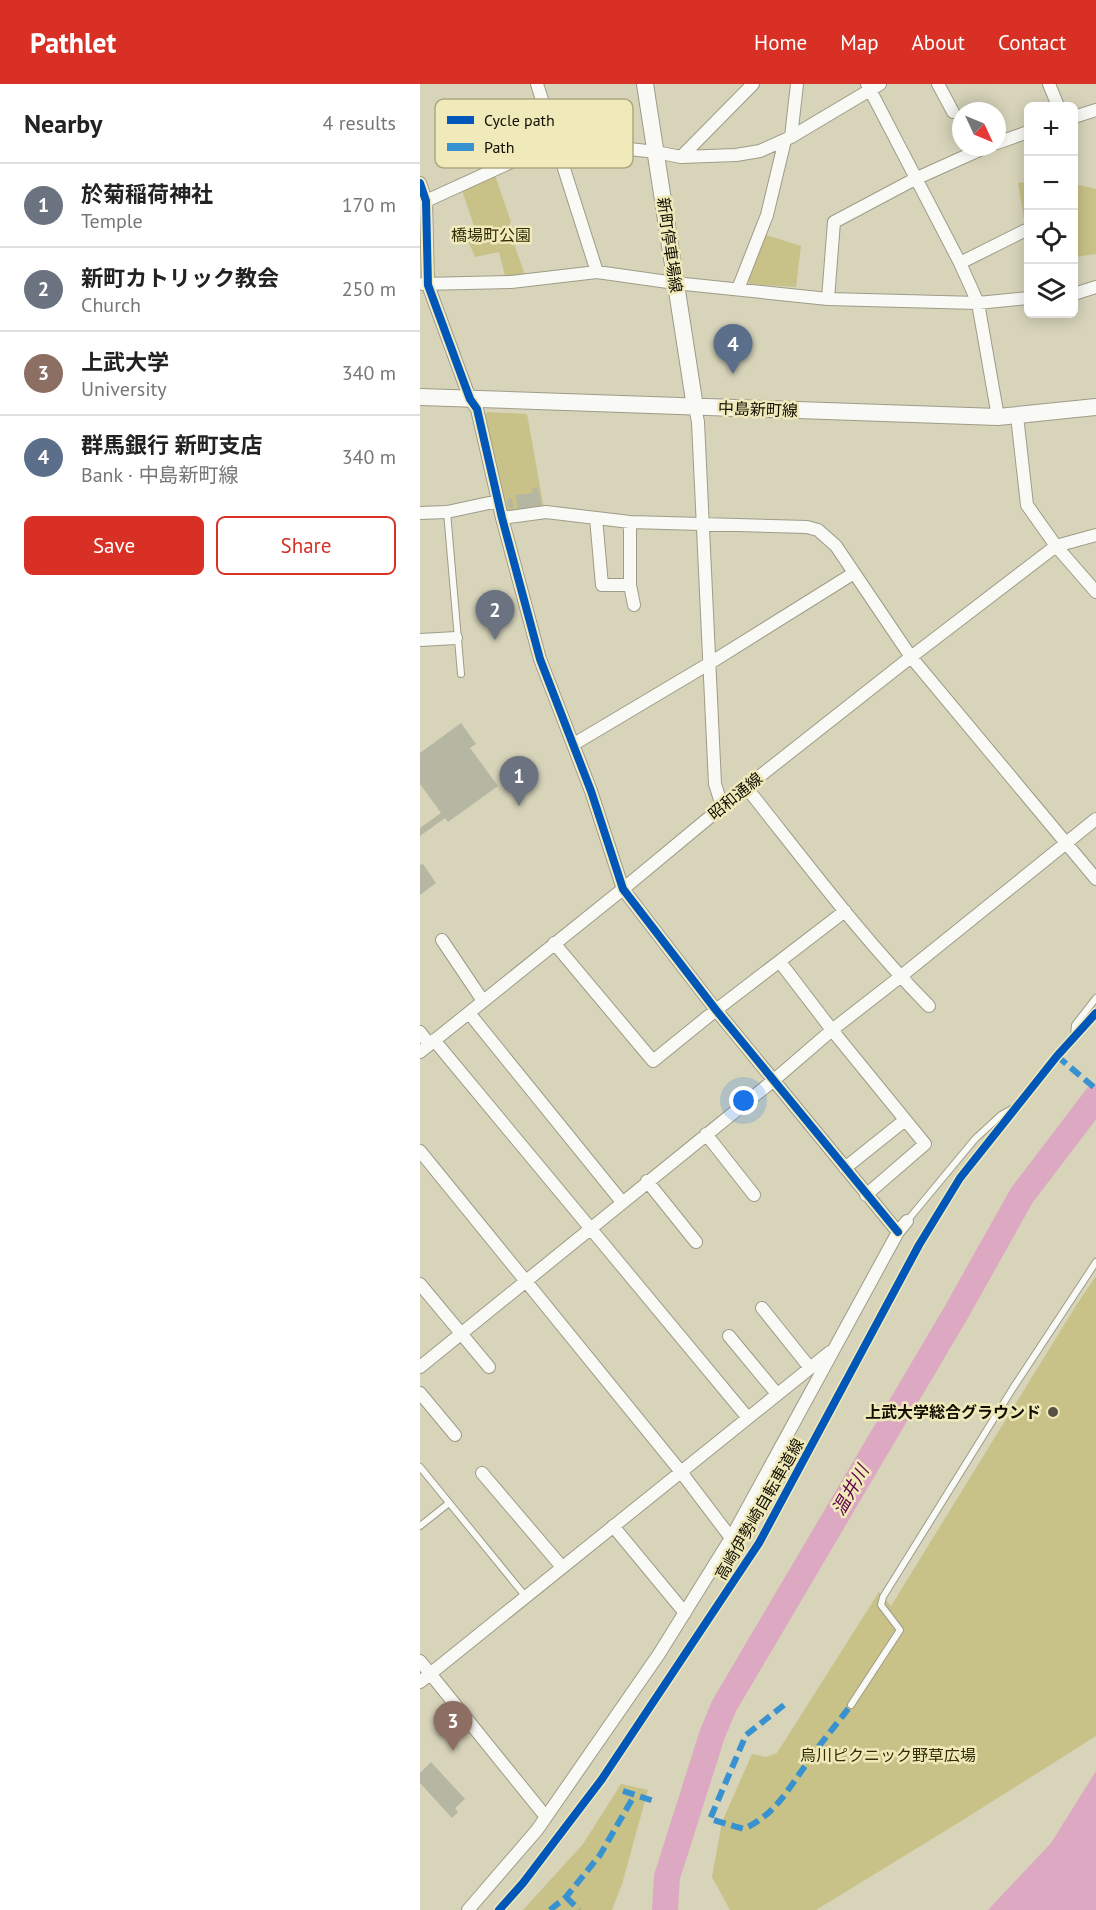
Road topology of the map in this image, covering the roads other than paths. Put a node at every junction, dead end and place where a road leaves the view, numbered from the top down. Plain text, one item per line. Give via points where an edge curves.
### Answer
1 (537, 84) edge
2 (645, 84) edge
3 (753, 84) edge
4 (797, 84) edge
5 (938, 84) edge
6 (1049, 84) edge
7 (873, 86) edge
8 (542, 99) edge
9 (1056, 102) edge
10 (952, 110) edge
11 (1096, 110) edge
12 (1078, 116) edge
13 (1024, 134) edge
14 (788, 138) junction
15 (1006, 140) edge
16 (633, 149) edge
17 (656, 152) junction
18 (966, 156) edge
19 (681, 157) junction
20 (496, 168) edge
21 (565, 168) edge
22 (915, 179) junction
23 (420, 183) edge
24 (423, 200) edge
25 (1024, 232) edge
26 (960, 263) junction
27 (597, 272) junction
28 (675, 283) junction
29 (424, 284) edge
30 (1096, 287) edge
31 (738, 289) junction
32 (1078, 293) edge
33 (1024, 298) edge
34 (828, 299) junction
35 (978, 303) junction
36 (420, 397) edge
37 (470, 399) junction
38 (695, 407) junction
39 (1096, 407) edge
40 (1017, 416) junction
41 (998, 417) junction
42 (498, 501) junction
43 (447, 512) junction
44 (420, 513) edge
45 (502, 518) junction
46 (596, 518) junction
47 (630, 522) junction
48 (703, 524) junction
49 (1096, 535) edge
50 (1056, 546) junction
51 (854, 573) junction
52 (630, 585) junction
53 (1096, 592) edge
54 (634, 605) dead end
55 (456, 638) junction
56 (420, 640) edge
57 (911, 657) junction
58 (710, 663) junction
59 (461, 674) dead end
60 (574, 744) junction
61 (746, 787) junction
62 (723, 806) junction
63 (1096, 819) edge
64 (1066, 843) junction
65 (1096, 879) edge
66 (623, 889) junction
67 (845, 911) junction
68 (442, 940) dead end
69 (554, 943) junction
70 (780, 962) junction
71 (900, 977) junction
72 (1096, 998) edge
73 (483, 1001) junction
74 (929, 1006) dead end
75 (716, 1010) junction
76 (469, 1012) junction
77 (1096, 1013) edge
78 (832, 1030) junction
79 (420, 1032) edge
80 (1074, 1037) junction
81 (428, 1045) edge
82 (774, 1080) junction
83 (905, 1120) junction
84 (706, 1134) junction
85 (420, 1151) edge
86 (845, 1168) junction
87 (647, 1181) junction
88 (754, 1195) dead end
89 (866, 1195) junction
90 (622, 1202) junction
91 (907, 1221) joint
92 (590, 1228) junction
93 (898, 1232) junction
94 (696, 1242) dead end
95 (1096, 1262) edge
96 (526, 1281) junction
97 (420, 1284) edge
98 (762, 1308) dead end
99 (460, 1334) junction
100 (729, 1336) dead end
101 (837, 1346) junction
102 (489, 1366) dead end
103 (420, 1367) edge
104 (810, 1368) junction
105 (420, 1394) edge
106 (777, 1394) junction
107 (748, 1418) junction
108 (455, 1435) dead end
109 (420, 1467) edge
110 (681, 1472) junction
111 (482, 1473) dead end
112 (449, 1503) junction
113 (420, 1526) edge
114 (613, 1526) junction
115 (731, 1538) junction
116 (562, 1568) junction
117 (525, 1597) junction
118 (685, 1613) junction
119 (420, 1661) edge
120 (430, 1674) junction
121 (420, 1682) edge
122 (851, 1706) dead end
123 (546, 1817) junction
124 (468, 1910) edge

1 - 8 street
2 - 17 main road, 新町停車場線
3 - 19 street
4 - 14 street
5 - 10 street
6 - 9 street
7 - 14 street
7 - 22 street
11 - 12 street
13 - 15 street
14 - 19 street via 760,151
14 - 31 street via 767,215
16 - 17 street
17 - 19 street
17 - 28 main road, 新町停車場線
18 - 22 street
20 - 24 street
21 - 27 street
22 - 26 street
22 - 34 street via 834,222
23 - 24 street
24 - 29 street
25 - 26 street
26 - 35 street
27 - 28 street
27 - 29 street via 511,282
28 - 31 street
28 - 38 main road, 新町停車場線
29 - 37 street
30 - 32 street
31 - 34 street
33 - 35 street
34 - 35 street
35 - 41 street
36 - 37 main road, 中島新町線
37 - 38 main road, 中島新町線
37 - 42 street via 477,410
38 - 41 main road, 中島新町線
38 - 48 street
39 - 40 main road, 中島新町線
40 - 41 main road, 中島新町線
40 - 50 street via 1027,506
42 - 43 street
42 - 45 street
43 - 44 street
43 - 55 lane
45 - 46 street via 546,512
45 - 60 street via 540,659
46 - 47 street
46 - 52 street via 603,585
47 - 48 street
47 - 52 street
48 - 51 street via 818,530 836,546
48 - 58 street
49 - 50 street
50 - 53 street
50 - 57 street, 昭和通線
51 - 57 street
51 - 58 street
52 - 54 street
55 - 56 street
55 - 59 lane
57 - 61 street, 昭和通線
57 - 64 street
58 - 60 street
58 - 62 street via 715,784
60 - 66 street
61 - 62 street, 昭和通線
61 - 67 street
62 - 66 street, 昭和通線
63 - 64 street
64 - 65 street
64 - 71 street
66 - 69 street, 昭和通線
66 - 75 street
67 - 70 street
67 - 71 street
68 - 73 street
69 - 73 street, 昭和通線
69 - 75 street via 653,1061
70 - 75 street
70 - 78 street
71 - 74 street
71 - 78 street
72 - 80 lane via 1075,1025
73 - 76 street, 昭和通線
75 - 82 street
76 - 81 street, 昭和通線
76 - 90 street
77 - 80 lane
78 - 82 street
78 - 83 street
79 - 81 street
80 - 91 lane via 1017,1106 989,1124
81 - 92 street
82 - 84 street
82 - 86 street
83 - 86 street
83 - 89 street via 925,1144
84 - 87 street
84 - 88 street
85 - 96 street
86 - 89 street
87 - 90 street
87 - 94 street
89 - 93 street
90 - 92 street
91 - 93 street
92 - 96 street
92 - 107 street
93 - 101 street
95 - 122 lane via 883,1597 881,1605 900,1630
96 - 99 street
96 - 110 street
97 - 99 street
98 - 104 street
99 - 102 street
99 - 103 street
100 - 106 street
101 - 104 street
101 - 115 street
104 - 106 street
105 - 108 street
106 - 107 street
107 - 110 street
109 - 112 lane
110 - 114 street
110 - 115 street
111 - 116 street
112 - 113 lane
112 - 117 lane
114 - 116 street
114 - 118 street
115 - 118 street
116 - 117 street
117 - 120 street
118 - 123 street
119 - 120 street
120 - 121 street
120 - 123 street
123 - 124 street

